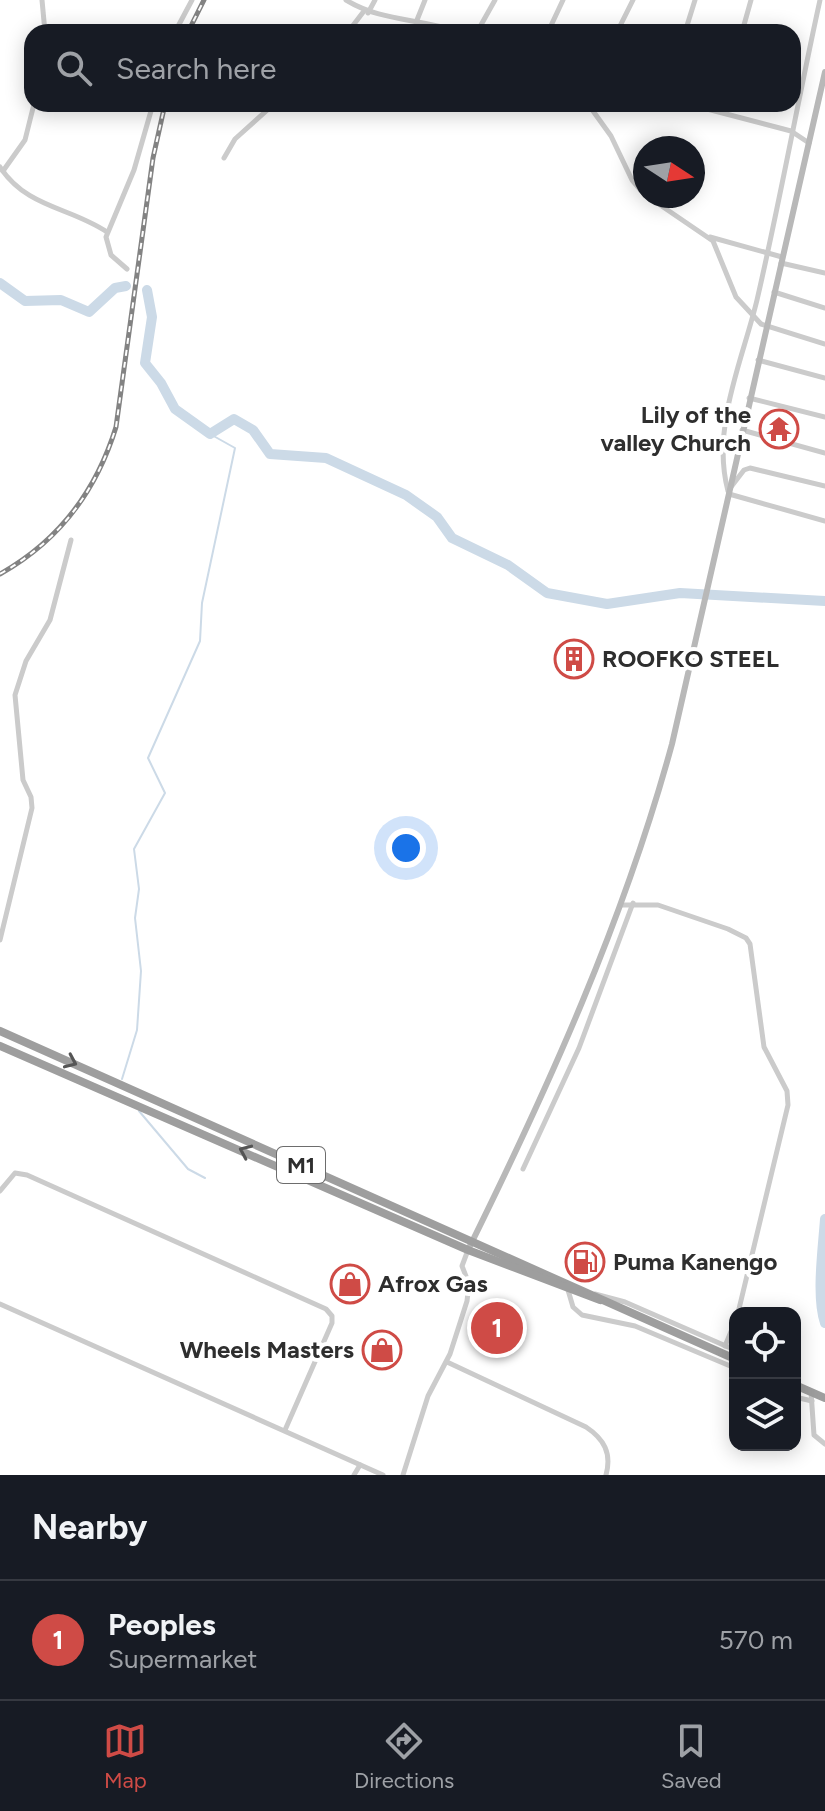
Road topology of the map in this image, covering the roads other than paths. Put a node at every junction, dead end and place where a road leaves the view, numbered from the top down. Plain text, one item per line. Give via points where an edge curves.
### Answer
1 (42, 0) edge
2 (346, 0) edge
3 (375, 0) edge
4 (425, 0) edge
5 (495, 0) edge
6 (563, 0) edge
7 (633, 0) edge
8 (695, 0) edge
9 (751, 0) edge
10 (820, 0) edge
11 (189, 2) edge
12 (366, 12) junction
13 (417, 20) junction
14 (44, 24) edge
15 (179, 24) edge
16 (355, 24) edge
17 (431, 24) edge
18 (482, 24) edge
19 (552, 24) edge
20 (621, 24) edge
21 (688, 24) edge
22 (744, 24) edge
23 (825, 72) edge
24 (801, 86) edge
25 (32, 112) edge
26 (151, 112) edge
27 (265, 112) edge
28 (594, 112) edge
29 (728, 112) edge
30 (795, 112) edge
31 (791, 131) junction
32 (809, 143) junction
33 (224, 158) dead end
34 (1, 169) edge
35 (633, 181) edge
36 (664, 208) edge
37 (107, 232) junction
38 (706, 236) junction
39 (766, 252) junction
40 (781, 260) junction
41 (127, 269) dead end
42 (825, 273) edge
43 (774, 292) junction
44 (825, 308) edge
45 (752, 315) junction
46 (766, 327) junction
47 (825, 344) edge
48 (758, 360) junction
49 (825, 378) edge
50 (748, 397) junction
51 (825, 417) edge
52 (742, 430) junction
53 (825, 453) edge
54 (825, 486) edge
55 (728, 492) junction
56 (825, 521) edge
57 (71, 540) dead end
58 (633, 903) junction
59 (622, 905) junction
60 (0, 940) edge
61 (0, 1031) edge
62 (0, 1046) edge
63 (523, 1169) dead end
64 (0, 1191) edge
65 (470, 1246) junction
66 (568, 1290) junction
67 (592, 1293) junction
68 (601, 1300) junction
69 (0, 1304) edge
70 (739, 1307) edge
71 (729, 1336) edge
72 (725, 1346) junction
73 (729, 1348) edge
74 (729, 1356) edge
75 (447, 1362) junction
76 (729, 1365) edge
77 (801, 1389) edge
78 (801, 1397) edge
79 (812, 1397) junction
80 (825, 1398) edge
81 (285, 1430) junction
82 (825, 1444) edge
83 (360, 1465) junction
84 (354, 1475) edge
85 (383, 1475) edge
86 (403, 1475) edge
87 (606, 1475) edge

1 - 14 street
2 - 12 street
3 - 12 street
4 - 13 street
5 - 18 street
6 - 19 street
7 - 20 street
8 - 21 street
9 - 22 street
10 - 24 street
11 - 15 street
12 - 13 street
12 - 16 street
13 - 17 street
23 - 32 main road
25 - 34 street via 25,140
26 - 37 street via 134,170
27 - 33 street via 235,139
28 - 35 street
29 - 31 street
30 - 31 street
31 - 32 street
31 - 39 street
32 - 40 main road
34 - 37 street via 28,197 82,216
36 - 38 street
37 - 41 street via 110,252
38 - 39 street
38 - 45 street via 717,248 736,297
39 - 40 street
39 - 45 street
40 - 42 street
40 - 43 main road
43 - 44 street
43 - 46 main road
45 - 46 street
45 - 55 street via 727,411 722,472
46 - 47 street
46 - 48 main road
48 - 49 street
48 - 50 main road
50 - 51 street
50 - 52 main road
52 - 53 street
52 - 55 main road
54 - 55 street via 750,468
55 - 56 street
55 - 59 main road via 672,744
57 - 60 street via 50,620 26,661 15,695 23,780 32,808
58 - 59 street
58 - 63 street via 579,1048
58 - 70 street via 652,903 709,922 750,944 764,1047 787,1091 788,1105
59 - 65 main road
61 -> 65 highway, M1
65 -> 62 highway, M1
64 - 81 street via 15,1173 27,1175 326,1309 332,1323
65 - 66 highway, M1
65 - 67 highway, M1
65 - 75 street via 462,1266 469,1291
66 - 68 highway, M1
66 - 76 street via 582,1315 635,1326
67 - 68 highway, M1
67 - 72 street
68 - 74 highway, M1
69 - 81 street
71 - 72 street
72 - 73 street
75 - 86 street via 428,1396
75 - 87 street via 593,1431 607,1450
77 - 79 highway
78 - 79 street
79 - 80 highway
79 - 82 street via 814,1435
81 - 83 street
83 - 84 street
83 - 85 street

